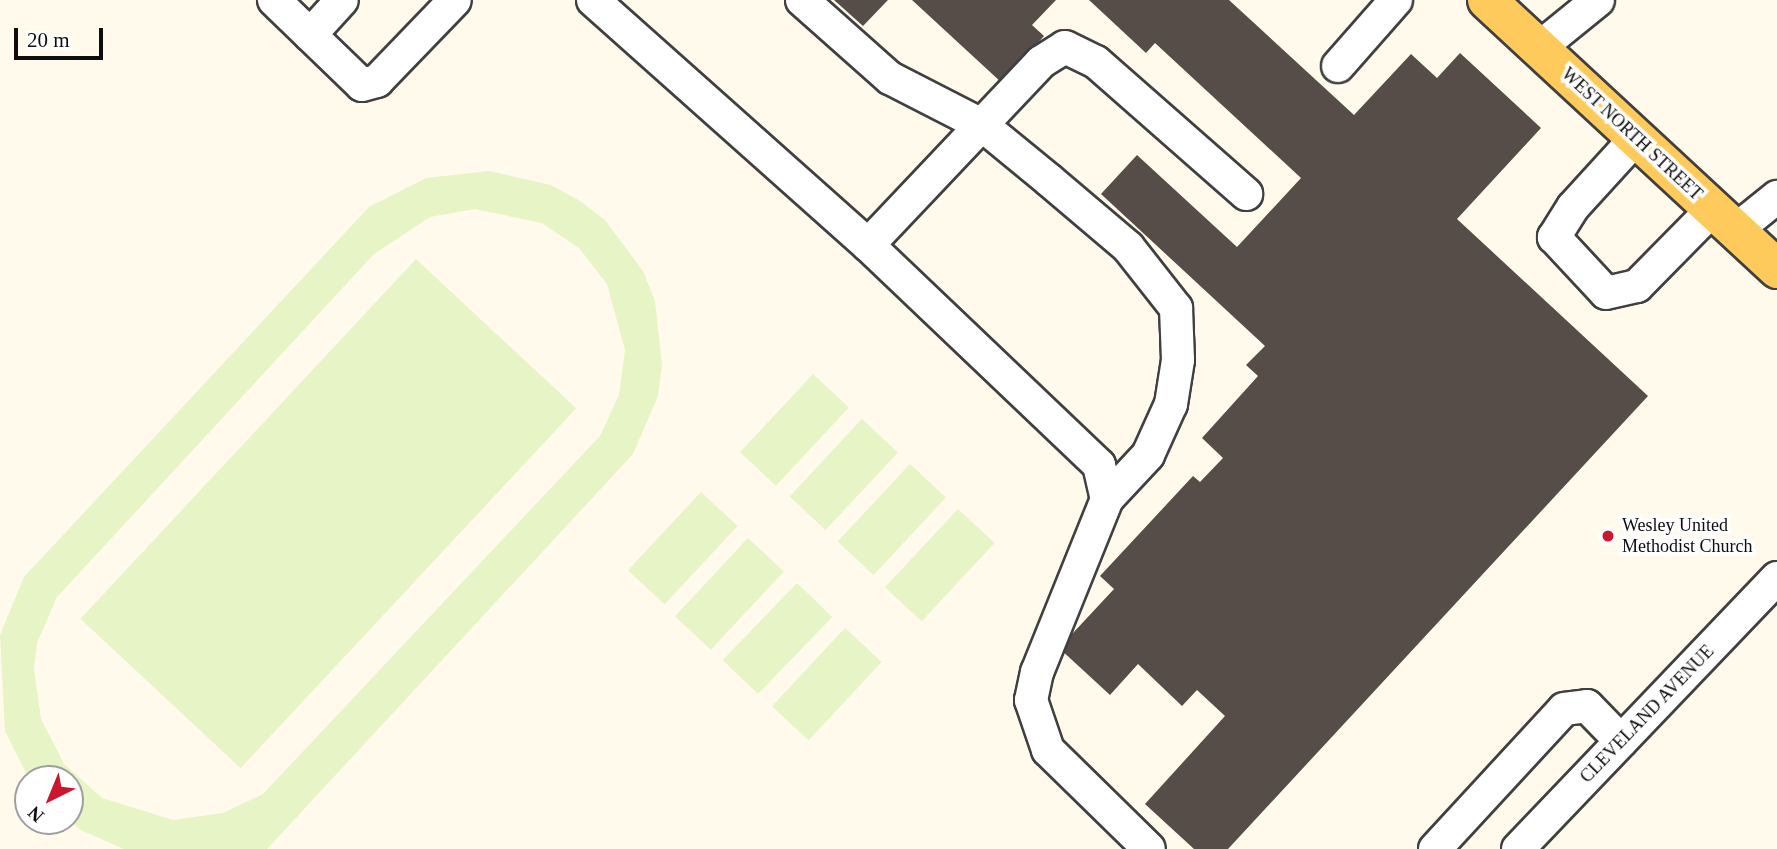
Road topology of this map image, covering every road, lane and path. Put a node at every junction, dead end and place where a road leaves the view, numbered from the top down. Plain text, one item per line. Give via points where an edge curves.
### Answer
1 (274, 0) edge
2 (341, 0) edge
3 (455, 0) edge
4 (593, 0) edge
5 (802, 0) edge
6 (1396, 0) edge
7 (1487, 0) edge
8 (1598, 0) edge
9 (310, 35) junction
10 (1538, 48) junction
11 (1338, 66) dead end
12 (982, 125) junction
13 (1636, 138) junction
14 (1246, 194) dead end
15 (1777, 197) edge
16 (1724, 220) junction
17 (868, 245) junction
18 (1777, 269) edge
19 (1107, 499) junction
20 (1777, 578) edge
21 (1621, 741) junction
22 (1149, 849) edge
23 (1435, 849) edge
24 (1518, 849) edge

1 - 9 street
2 - 9 street
3 - 9 street via 377,80 362,85
4 - 17 street
5 - 12 street via 890,78
6 - 11 street
7 - 10 main road, WEST NORTH STREET
8 - 10 street
10 - 13 main road, WEST NORTH STREET
12 - 14 street via 1041,62 1065,47 1096,62
12 - 17 street
12 - 19 street via 1128,247 1176,308 1178,360 1171,404 1149,455
13 - 16 main road, WEST NORTH STREET
13 - 16 street via 1573,207 1554,237 1606,293 1637,286
15 - 16 street
16 - 18 main road, WEST NORTH STREET
17 - 19 street via 1099,465
19 - 22 street via 1037,672 1031,700 1048,750
20 - 21 street, CLEVELAND AVENUE
21 - 23 street via 1587,706 1564,709
21 - 24 street, CLEVELAND AVENUE

